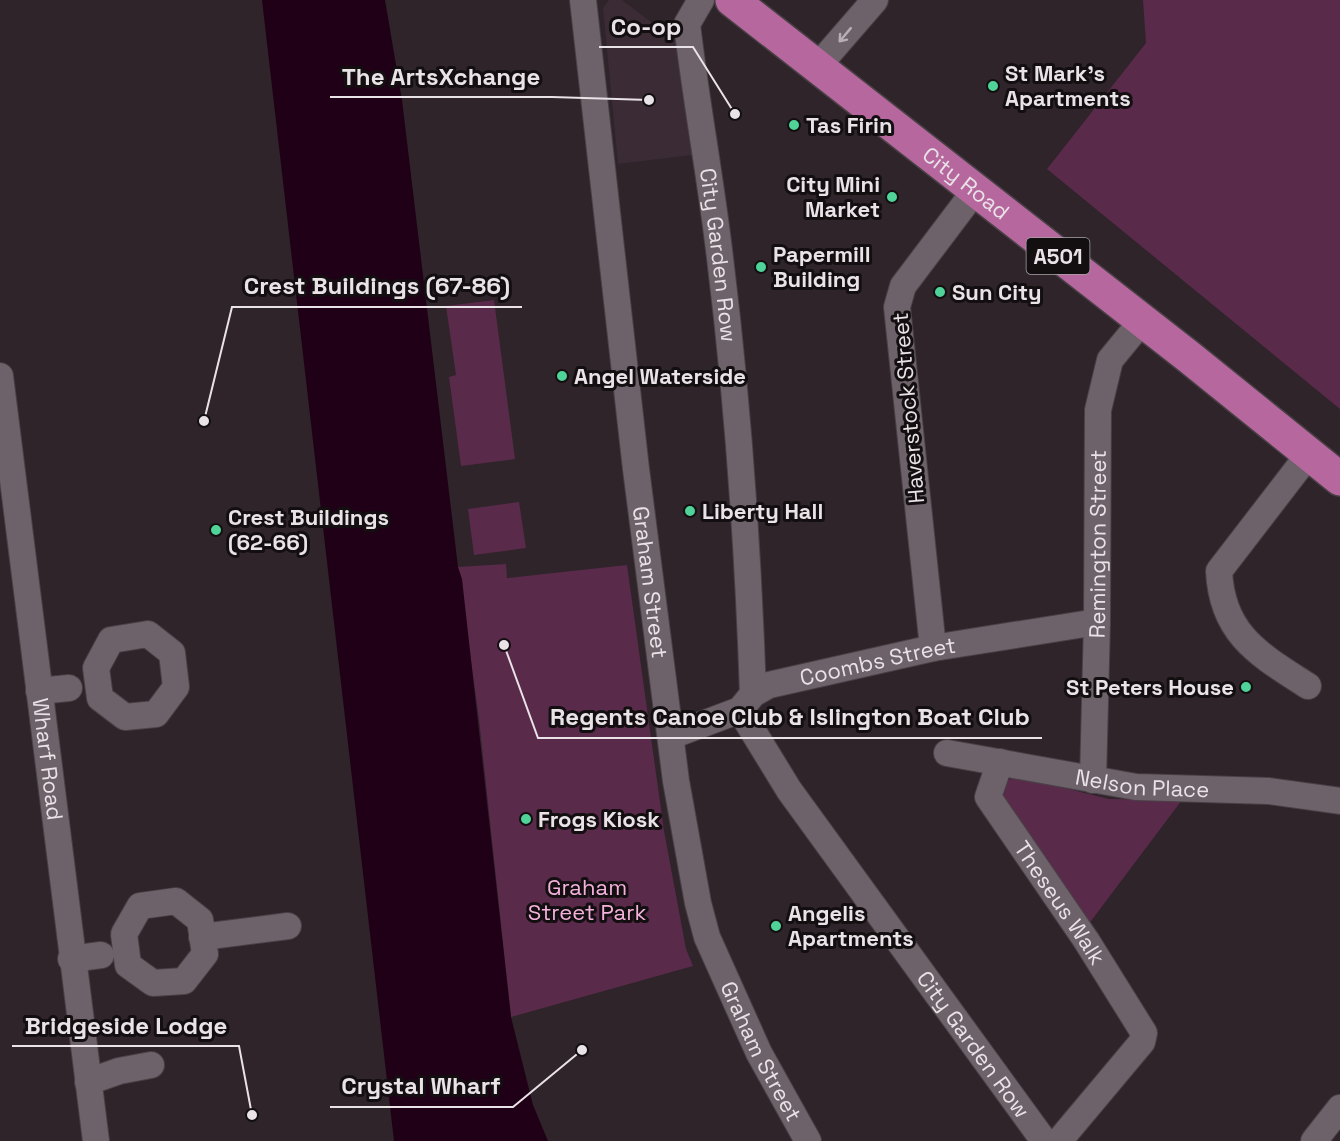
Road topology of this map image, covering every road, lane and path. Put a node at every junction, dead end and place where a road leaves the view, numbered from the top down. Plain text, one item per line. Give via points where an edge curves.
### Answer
1 (583, 0) edge
2 (701, 0) edge
3 (732, 0) edge
4 (875, 0) edge
5 (817, 67) junction
6 (974, 192) junction
7 (1142, 321) junction
8 (0, 376) edge
9 (1309, 454) junction
10 (1340, 479) edge
11 (1098, 622) junction
12 (933, 648) junction
13 (82, 686) dead end
14 (1308, 686) dead end
15 (39, 691) junction
16 (746, 702) junction
17 (671, 736) junction
18 (946, 753) dead end
19 (1000, 762) junction
20 (1093, 780) junction
21 (1340, 801) edge
22 (288, 926) dead end
23 (202, 937) junction
24 (112, 953) junction
25 (71, 959) junction
26 (151, 1065) dead end
27 (88, 1082) junction
28 (1340, 1108) edge
29 (96, 1141) edge
30 (808, 1141) edge
31 (1044, 1141) edge
32 (1059, 1141) edge
33 (1314, 1141) edge

1 - 17 street, Graham Street via 636,469
2 - 16 street, City Garden Row via 687,24 720,257 738,426 751,615
3 - 5 highway, City Road / A501
4 -> 5 street
5 - 6 highway, City Road / A501
6 - 7 highway, City Road / A501
6 - 12 street, Haverstock Street via 903,286 897,307
7 - 9 highway, City Road / A501
7 - 11 street, Remington Street via 1110,360 1098,410
8 - 15 street, Wharf Road
9 - 10 highway, City Road / A501
9 - 14 street via 1219,571 1220,594 1240,635 1256,652
11 - 12 street, Coombs Street
11 - 20 street, Remington Street
12 - 16 street, Coombs Street via 769,685
13 - 15 street
15 - 25 street, Wharf Road
16 - 17 street, Coombs Street
16 - 31 street, City Garden Row via 789,790
17 - 30 street, Graham Street via 707,937 759,1053
18 - 19 street, Nelson Place
19 - 20 street, Nelson Place
19 - 32 street, Theseus Walk via 988,797 1086,940 1144,1034 1142,1042
20 - 21 street, Nelson Place via 1136,787 1269,791
22 - 23 street
23 - 24 street via 205,954 184,981 153,983
23 - 24 street via 200,920 176,901 140,906
24 - 25 street
25 - 27 street, Wharf Road
26 - 27 street
27 - 29 street, Wharf Road
28 - 33 street

